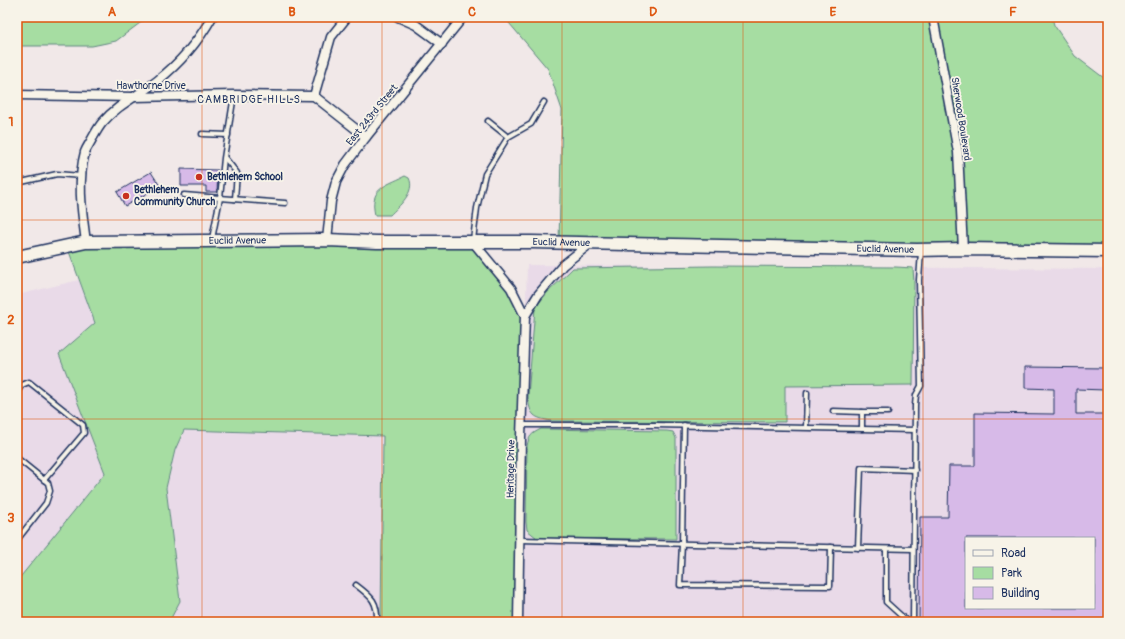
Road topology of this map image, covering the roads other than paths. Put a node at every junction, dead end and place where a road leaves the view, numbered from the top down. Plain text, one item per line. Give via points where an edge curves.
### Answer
1 (212, 17) edge
2 (347, 17) edge
3 (398, 17) edge
4 (463, 17) edge
5 (933, 17) edge
6 (442, 44) junction
7 (17, 95) edge
8 (234, 95) junction
9 (314, 96) junction
10 (133, 97) junction
11 (544, 102) dead end
12 (488, 121) dead end
13 (202, 134) dead end
14 (228, 135) junction
15 (366, 137) junction
16 (508, 137) junction
17 (224, 158) junction
18 (81, 176) junction
19 (17, 183) edge
20 (184, 195) dead end
21 (220, 198) junction
22 (235, 200) junction
23 (285, 202) dead end
24 (327, 240) junction
25 (211, 241) junction
26 (86, 242) junction
27 (473, 242) junction
28 (591, 243) junction
29 (964, 249) junction
30 (921, 250) junction
31 (1108, 251) edge
32 (17, 257) edge
33 (525, 316) junction
34 (17, 392) edge
35 (807, 392) dead end
36 (833, 411) dead end
37 (862, 412) junction
38 (888, 412) dead end
39 (522, 424) junction
40 (684, 425) junction
41 (806, 428) junction
42 (862, 428) junction
43 (915, 430) junction
44 (17, 458) edge
45 (915, 470) junction
46 (44, 480) junction
47 (17, 540) edge
48 (519, 540) junction
49 (682, 544) junction
50 (831, 547) junction
51 (858, 548) junction
52 (886, 549) junction
53 (913, 549) junction
54 (356, 585) dead end
55 (377, 622) edge
56 (518, 622) edge
57 (908, 622) edge
58 (913, 622) edge

1 - 10 street via 203,34 182,59
2 - 9 street via 331,37
3 - 6 street via 416,25
4 - 6 street, East 243rd Street
5 - 29 street, Sherwood Boulevard via 958,152
6 - 15 street, East 243rd Street
7 - 10 street, Hawthorne Drive
8 - 9 street, Hawthorne Drive
8 - 10 street, Hawthorne Drive
8 - 14 lane
9 - 15 street
10 - 18 street via 101,124 86,150
11 - 16 lane via 531,124
12 - 16 lane
13 - 14 lane
14 - 17 lane
15 - 24 street, East 243rd Street via 336,182 331,201
16 - 27 lane via 485,174
17 - 21 lane
17 - 22 lane via 237,173
18 - 19 lane via 57,174
18 - 26 street via 81,210
20 - 21 lane
21 - 22 lane
21 - 25 lane
22 - 23 lane
24 - 25 main road, Euclid Avenue
24 - 27 main road, Euclid Avenue
25 - 26 main road, Euclid Avenue
26 - 32 main road, Euclid Avenue
27 - 28 main road, Euclid Avenue
27 - 33 street, Heritage Drive via 510,288
28 - 30 main road, Euclid Avenue
28 - 33 street via 563,265 538,295
29 - 30 main road, Euclid Avenue
29 - 31 main road, Euclid Avenue
30 - 43 lane via 921,386 916,396
33 - 39 street, Heritage Drive
34 - 46 lane via 22,385 29,382 83,425 84,433
35 - 41 lane
36 - 37 lane
37 - 38 lane
37 - 42 lane
39 - 40 lane
39 - 48 street, Heritage Drive
40 - 41 lane
40 - 49 lane
41 - 42 lane
42 - 43 lane
43 - 45 lane
44 - 46 lane
45 - 51 lane via 861,468
45 - 53 lane
46 - 47 lane via 48,483 50,491 46,503
48 - 49 lane
48 - 56 street, Heritage Drive
49 - 50 lane
49 - 50 lane via 680,584 830,586
50 - 51 lane
51 - 52 lane
52 - 53 lane
52 - 57 lane via 886,602
53 - 58 lane
54 - 55 lane via 373,600 378,611

